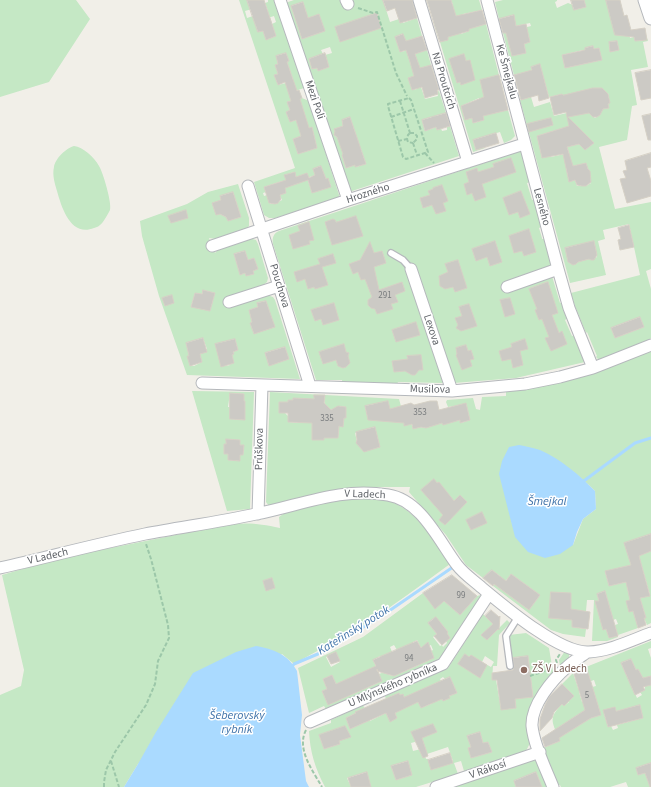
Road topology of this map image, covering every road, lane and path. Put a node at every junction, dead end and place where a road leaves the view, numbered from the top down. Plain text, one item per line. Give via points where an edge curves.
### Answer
1 (280, 0) edge
2 (419, 0) edge
3 (487, 0) edge
4 (645, 0) edge
5 (347, 2) edge
6 (651, 18) edge
7 (407, 96) dead end
8 (400, 101) junction
9 (414, 109) junction
10 (404, 113) junction
11 (391, 117) junction
12 (410, 133) junction
13 (422, 134) junction
14 (417, 136) junction
15 (407, 139) junction
16 (398, 141) junction
17 (413, 143) junction
18 (524, 144) junction
19 (418, 156) junction
20 (468, 162) junction
21 (248, 186) dead end
22 (348, 200) junction
23 (261, 229) junction
24 (212, 246) dead end
25 (392, 253) dead end
26 (412, 269) joint
27 (558, 269) junction
28 (279, 286) junction
29 (507, 287) dead end
30 (229, 302) dead end
31 (651, 345) edge
32 (593, 368) junction
33 (202, 384) dead end
34 (262, 385) junction
35 (310, 386) junction
36 (452, 391) junction
37 (258, 514) junction
38 (144, 535) junction
39 (0, 568) edge
40 (489, 594) junction
41 (518, 617) junction
42 (651, 633) edge
43 (587, 652) junction
44 (510, 666) dead end
45 (552, 668) dead end
46 (530, 676) dead end
47 (310, 722) joint
48 (540, 752) junction
49 (111, 759) junction
50 (104, 787) edge
51 (119, 787) edge
52 (322, 787) edge
53 (436, 787) edge
54 (553, 787) edge

1 - 22 street, Mezi Poli
2 - 20 street, Na Proutcích
3 - 18 street, Ke Šmejkalu
4 - 6 street
5 - 7 path via 348,5 377,12 396,73
8 - 9 path via 409,98
8 - 10 path
8 - 11 path via 388,105
9 - 10 path
9 - 13 path
10 - 11 path
10 - 12 path
11 - 16 path
12 - 14 path
12 - 15 path
13 - 14 path
13 - 19 path via 428,152
14 - 17 path
15 - 16 path
15 - 17 path
16 - 19 path via 404,159
17 - 19 path
18 - 20 street, Hrozného
18 - 27 street, Lesného
20 - 22 street, Hrozného
21 - 23 street, Pouchova
22 - 23 street, Hrozného
23 - 24 street, Hrozného
23 - 28 street, Pouchova
25 - 26 lane
26 - 36 street, Lexova
27 - 29 street
27 - 32 street, Lesného
28 - 30 street
28 - 35 street, Pouchova
31 - 32 street, Musilova
32 - 36 street, Musilova via 525,384
33 - 34 street, Musilova
34 - 35 street, Musilova
34 - 37 street, Průškova
35 - 36 street, Musilova
37 - 38 street, V Ladech
37 - 40 street, V Ladech via 338,494 355,492 390,495 416,509 436,532 458,566
38 - 39 street, V Ladech
38 - 49 path via 168,625 169,638 158,661 155,684 146,705
40 - 41 street, V Ladech
40 - 47 street, U Mlýnského rybníka via 443,664
41 - 43 street, V Ladech via 555,641 574,650
41 - 44 lane via 506,636
42 - 43 street, V Ladech via 613,647
43 - 48 street via 567,666 540,700 532,723
45 - 46 path
47 - 52 path via 305,733 305,751
48 - 53 street, V Rákosí
48 - 54 street
49 - 50 path via 104,776
49 - 51 path

